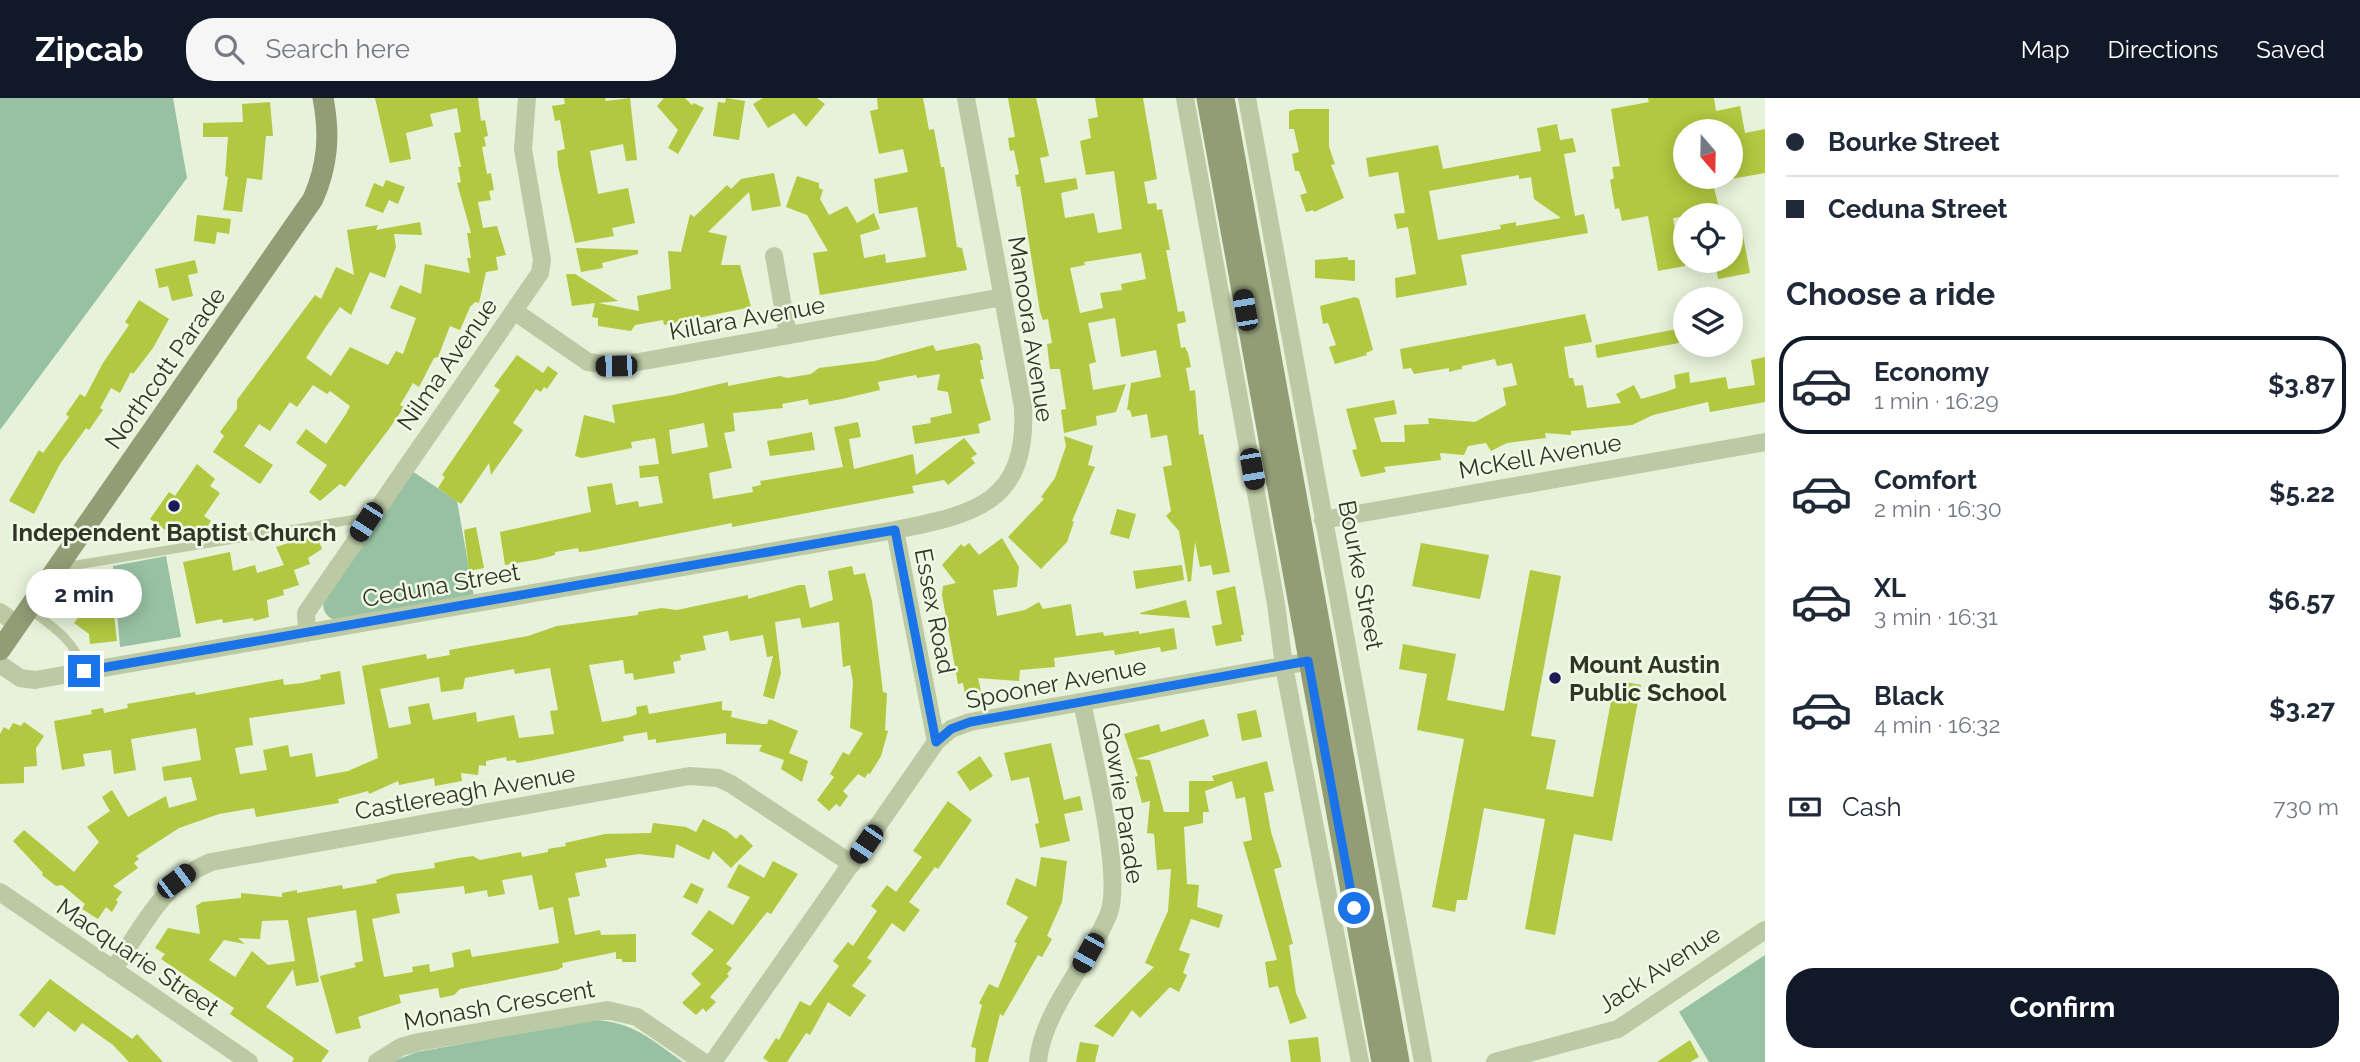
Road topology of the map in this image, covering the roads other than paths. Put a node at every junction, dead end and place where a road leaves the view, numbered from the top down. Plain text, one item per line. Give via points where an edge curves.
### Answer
1 (323, 98) edge
2 (527, 98) edge
3 (966, 98) edge
4 (1185, 98) edge
5 (1207, 98) edge
6 (1224, 98) edge
7 (1247, 98) edge
8 (774, 256) dead end
9 (1003, 297) junction
10 (514, 311) junction
11 (788, 335) junction
12 (1765, 442) edge
13 (1324, 520) junction
14 (366, 522) junction
15 (895, 530) junction
16 (58, 568) junction
17 (0, 612) edge
18 (24, 617) junction
19 (307, 633) junction
20 (0, 650) edge
21 (1317, 660) junction
22 (0, 664) edge
23 (1284, 666) junction
24 (84, 671) junction
25 (1082, 702) junction
26 (936, 742) junction
27 (852, 864) junction
28 (0, 892) edge
29 (1765, 930) edge
30 (113, 970) junction
31 (249, 1062) edge
32 (377, 1062) edge
33 (704, 1062) edge
34 (713, 1062) edge
35 (1038, 1062) edge
36 (1360, 1062) edge
37 (1382, 1062) edge
38 (1399, 1062) edge
39 (1423, 1062) edge
40 (1495, 1062) edge

1 - 16 main road, Northcott Parade via 328,145 324,175 313,199
2 - 10 street, Nilma Avenue via 523,149 541,260 533,285
3 - 9 street, Manoora Avenue
4 - 23 street
5 - 21 main road, Bourke Street
6 - 21 main road, Bourke Street
7 - 13 street, Bourke Street
8 - 11 street
9 - 11 street, Killara Avenue
9 - 15 street, Manoora Avenue via 1023,407 1019,458 993,498 972,512
10 - 11 street, Killara Avenue via 576,355 602,366
10 - 14 street, Nilma Avenue
12 - 13 street, McKell Avenue
13 - 39 street, Bourke Street
14 - 16 lane via 357,519
14 - 19 street, Nilma Avenue via 306,613
15 - 19 street, Ceduna Street
15 - 26 street, Essex Road
16 - 18 main road, Northcott Parade
17 - 18 street
18 - 20 main road, Northcott Parade
18 - 24 lane via 57,629 79,653
19 - 24 street, Ceduna Street
21 - 23 street, Spooner Avenue
21 - 37 main road, Bourke Street
21 - 38 main road, Bourke Street
22 - 24 street, Ceduna Street via 26,679
23 - 25 street, Spooner Avenue
23 - 36 street
25 - 26 street, Spooner Avenue via 970,722 951,729
25 - 35 street, Gowrie Parade via 1110,854 1113,896 1101,930 1051,1023
26 - 27 street, Spooner Avenue
27 - 30 street, Castlereagh Avenue via 731,784 689,776 211,862 176,881
27 - 34 street, Spooner Avenue
28 - 30 street, Macquarie Street
29 - 40 street, Jack Avenue via 1618,1029
30 - 31 street, Macquarie Street
32 - 33 street, Monash Crescent via 419,1042 607,1010 637,1017

